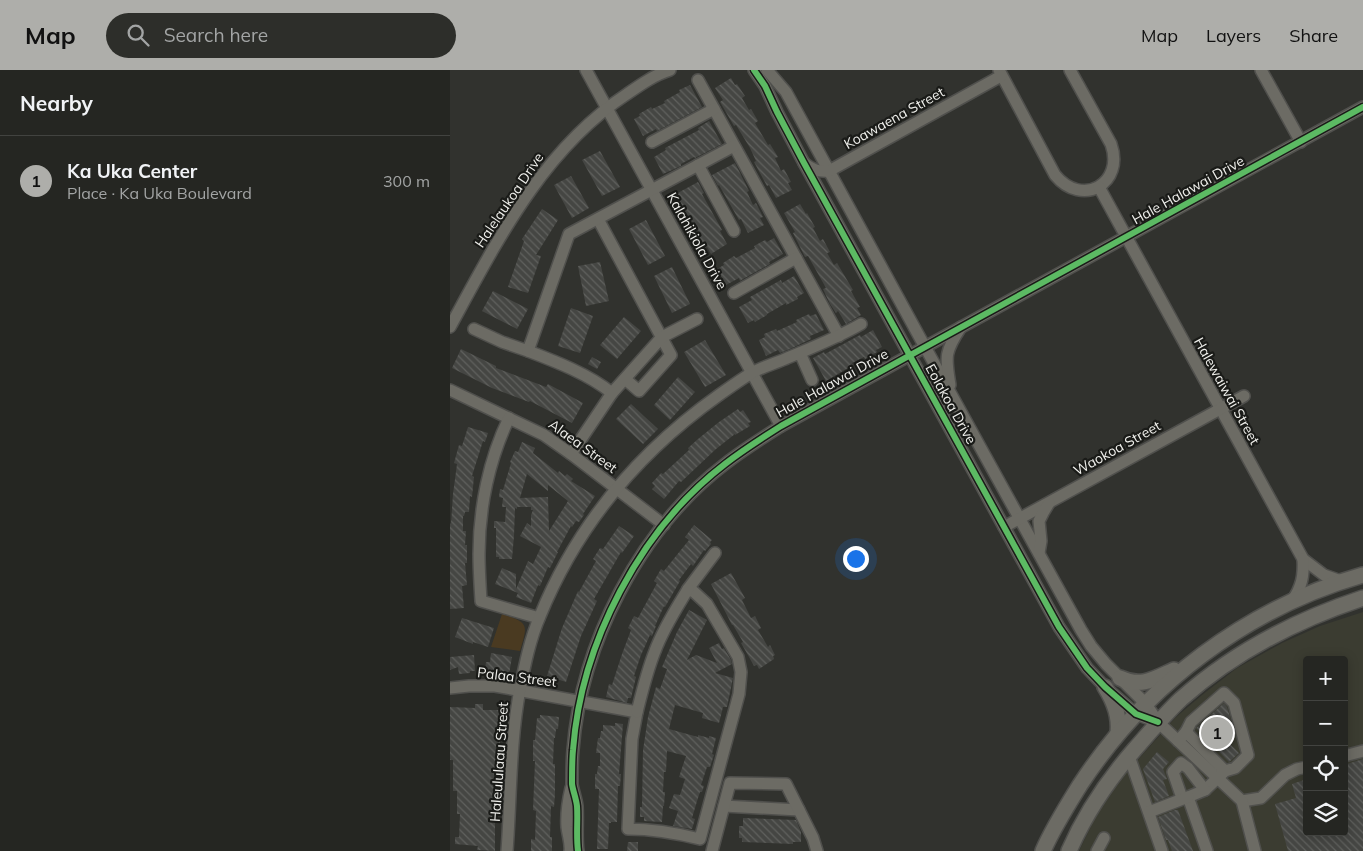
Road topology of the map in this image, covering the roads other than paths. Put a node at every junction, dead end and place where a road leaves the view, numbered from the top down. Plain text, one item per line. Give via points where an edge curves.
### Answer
1 (586, 70) edge
2 (754, 70) edge
3 (767, 70) edge
4 (778, 70) edge
5 (1070, 70) edge
6 (1261, 70) edge
7 (665, 71) edge
8 (1000, 73) edge
9 (698, 80) dead end
10 (786, 92) junction
11 (1363, 107) edge
12 (607, 108) junction
13 (714, 109) junction
14 (652, 142) dead end
15 (1301, 142) junction
16 (734, 146) junction
17 (804, 163) junction
18 (698, 166) junction
19 (829, 171) junction
20 (1099, 186) junction
21 (652, 190) junction
22 (823, 197) junction
23 (598, 219) junction
24 (734, 231) dead end
25 (1126, 238) junction
26 (796, 258) junction
27 (734, 293) dead end
28 (697, 319) dead end
29 (861, 324) dead end
30 (962, 326) junction
31 (450, 327) edge
32 (474, 329) dead end
33 (839, 336) junction
34 (662, 337) junction
35 (925, 346) junction
36 (528, 352) junction
37 (800, 352) junction
38 (910, 354) junction
39 (752, 373) junction
40 (625, 379) junction
41 (812, 380) dead end
42 (450, 390) edge
43 (612, 394) junction
44 (951, 394) junction
45 (1244, 396) dead end
46 (1220, 409) junction
47 (509, 418) junction
48 (781, 426) junction
49 (571, 454) junction
50 (616, 488) junction
51 (1050, 502) junction
52 (1020, 519) junction
53 (664, 525) junction
54 (1004, 527) junction
55 (715, 553) dead end
56 (1039, 554) junction
57 (1303, 559) junction
58 (1363, 575) edge
59 (1341, 581) junction
60 (688, 588) junction
61 (1363, 598) edge
62 (1292, 601) junction
63 (539, 618) junction
64 (1191, 663) junction
65 (1120, 678) junction
66 (1105, 687) junction
67 (450, 688) edge
68 (520, 690) junction
69 (580, 701) junction
70 (1141, 709) junction
71 (637, 712) junction
72 (1158, 722) junction
73 (1118, 733) junction
74 (1182, 737) junction
75 (1363, 751) edge
76 (1348, 755) edge
77 (1129, 756) junction
78 (1303, 768) edge
79 (1221, 774) junction
80 (572, 784) junction
81 (1205, 790) junction
82 (1185, 797) junction
83 (1242, 801) junction
84 (724, 806) junction
85 (799, 810) junction
86 (1149, 812) junction
87 (1104, 838) dead end
88 (507, 851) edge
89 (570, 851) edge
90 (578, 851) edge
91 (712, 851) edge
92 (817, 851) edge
93 (1043, 851) edge
94 (1068, 851) edge
95 (1097, 851) edge
96 (1162, 851) edge
97 (1207, 851) edge
98 (1255, 851) edge

1 - 12 street, Kalahikiola Drive
2 - 17 street, Eolakoa Drive
3 - 10 street, Eolakoa Drive
4 - 10 street
5 - 20 street via 1114,153 1113,170
6 - 15 street
7 - 12 street, Halelaukoa Drive
8 - 19 street, Koawaena Street
8 - 20 street, Koawaena Street via 1061,182 1086,191
9 - 13 street
10 - 19 street, Eolakoa Drive
11 - 15 street, Hale Halawai Drive
12 - 21 street, Kalahikiola Drive
12 - 31 street, Halelaukoa Drive via 569,142 545,170 482,268
13 - 14 street
13 - 16 street
15 - 25 street, Hale Halawai Drive
16 - 18 street
16 - 26 street
17 - 19 street via 818,171
17 - 22 street, Eolakoa Drive
18 - 21 street
18 - 24 street
19 - 22 street via 823,183
19 - 35 street, Eolakoa Drive
20 - 25 street
21 - 23 street
21 - 39 street, Kalahikiola Drive
22 - 38 street, Eolakoa Drive
23 - 34 street
23 - 36 street via 570,234
25 - 30 street, Hale Halawai Drive
25 - 46 street, Halewaiwai Street
26 - 27 street
26 - 33 street
28 - 34 street
29 - 33 street, Haleululaau Street
30 - 35 street, Hale Halawai Drive
30 - 44 street via 947,355
32 - 36 street
33 - 37 street, Haleululaau Street
34 - 40 street
34 - 40 street via 672,355 639,391
35 - 38 street, Hale Halawai Drive
35 - 44 street, Eolakoa Drive
36 - 43 street via 561,364
37 - 39 street, Haleululaau Street
37 - 41 street
38 - 48 street, Hale Halawai Drive
38 - 54 street, Eolakoa Drive
39 - 48 street, Kalahikiola Drive
39 - 50 street, Haleululaau Street via 698,410 654,448
40 - 43 street
42 - 47 street, Alaea Street
43 - 49 street
44 - 52 street, Eolakoa Drive
45 - 46 street, Waokoa Street
46 - 51 street, Waokoa Street
46 - 57 street, Halewaiwai Street
47 - 49 street, Alaea Street via 544,435
47 - 63 street via 493,462 482,508 479,553 481,600
48 - 53 street, Hale Halawai Drive via 724,464
49 - 50 street, Alaea Street
50 - 53 street, Alaea Street
50 - 63 street, Haleululaau Street via 574,548
51 - 52 street, Waokoa Street
51 - 56 street via 1040,521
52 - 54 street, Waokoa Street
52 - 56 street, Eolakoa Drive
53 - 69 street, Hale Halawai Drive via 608,613 591,658
54 - 66 street, Eolakoa Drive via 1059,627 1087,668
55 - 60 street
56 - 65 street, Eolakoa Drive via 1081,630
57 - 59 street, Halewaiwai Street via 1324,575
57 - 62 street via 1303,578
58 - 59 main road
59 - 62 main road
60 - 71 street via 655,651
60 - 71 street via 707,604 738,657 740,672 739,694 700,839 675,832 628,829 632,739
61 - 72 main road via 1306,619 1248,650 1210,675
62 - 64 main road via 1245,626
63 - 68 street, Haleululaau Street
64 - 65 main road via 1144,682 1130,683
64 - 70 main road
65 - 70 street, Eolakoa Drive
66 - 70 street, Eolakoa Drive
66 - 73 main road via 1118,716
67 - 68 street, Palaa Street via 486,686
68 - 69 street, Palaa Street
68 - 88 street, Haleululaau Street via 514,727
69 - 71 street, Palaa Street
69 - 80 street, Hale Halawai Drive
70 - 72 street, Eolakoa Drive
70 - 73 main road
72 - 74 street, Eolakoa Drive
72 - 77 main road
73 - 93 main road via 1070,801
74 - 79 street, Eolakoa Drive
74 - 79 street via 1191,722 1224,692 1234,703 1248,755 1235,768
75 - 76 street
77 - 86 street
77 - 94 main road via 1110,778
78 - 83 street via 1285,775 1261,798
79 - 81 street
79 - 83 street, Eolakoa Drive
80 - 89 street, Hale Halawai Drive via 567,805
80 - 90 street, Hale Halawai Drive via 577,805
81 - 82 street
81 - 82 street via 1181,763 1173,772
82 - 86 street
82 - 97 street
83 - 98 street
84 - 85 street
84 - 85 street via 730,783 786,784
84 - 91 street
85 - 92 street
86 - 96 street
87 - 95 street

